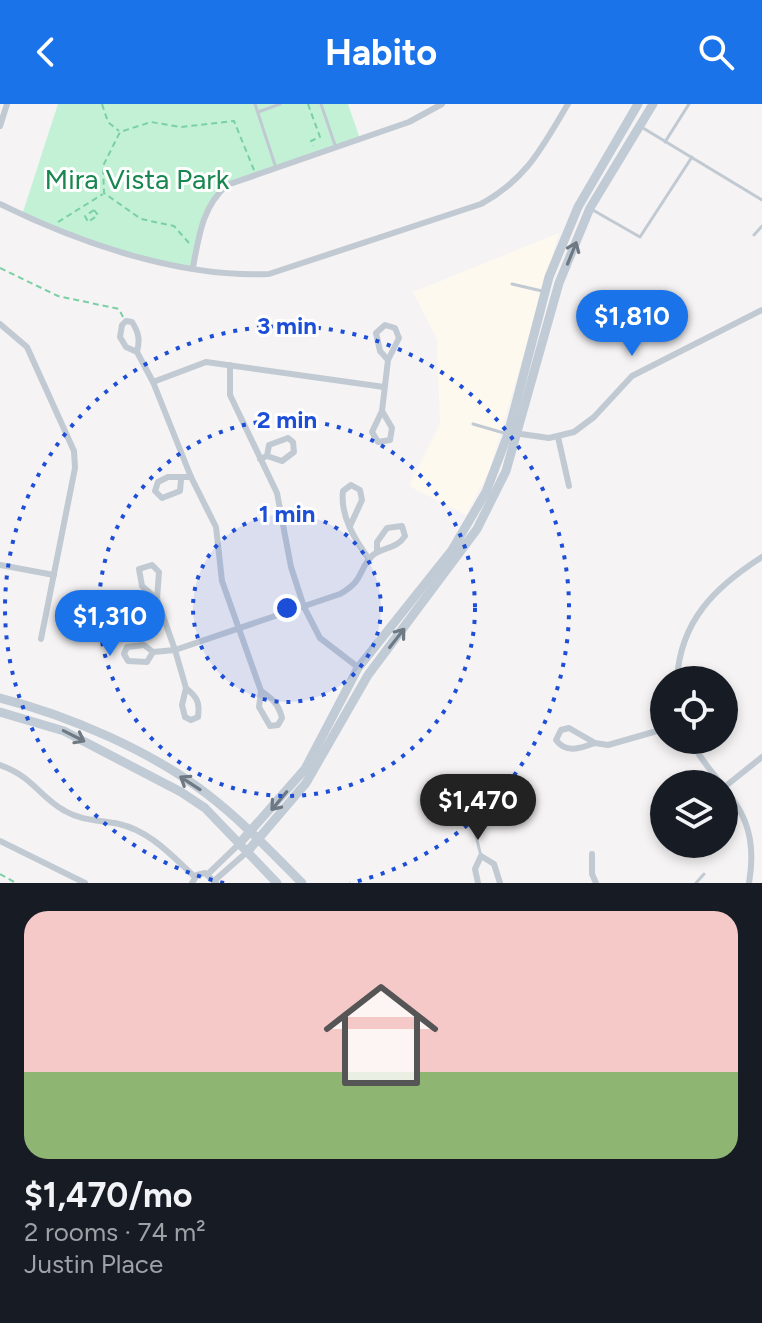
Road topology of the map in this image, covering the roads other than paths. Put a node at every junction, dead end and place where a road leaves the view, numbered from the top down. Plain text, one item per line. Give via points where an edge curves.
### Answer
1 (7, 104) edge
2 (255, 104) edge
3 (280, 104) edge
4 (321, 104) edge
5 (442, 104) edge
6 (568, 104) edge
7 (638, 104) edge
8 (653, 104) edge
9 (689, 104) edge
10 (258, 112) junction
11 (0, 126) edge
12 (639, 126) junction
13 (665, 142) junction
14 (336, 148) junction
15 (692, 157) junction
16 (276, 168) junction
17 (762, 200) edge
18 (0, 204) edge
19 (590, 208) junction
20 (762, 226) edge
21 (754, 235) dead end
22 (193, 267) junction
23 (512, 284) dead end
24 (545, 292) junction
25 (762, 310) edge
26 (0, 324) edge
27 (137, 352) junction
28 (388, 360) junction
29 (230, 365) junction
30 (153, 382) junction
31 (384, 387) junction
32 (382, 411) junction
33 (473, 424) dead end
34 (512, 434) junction
35 (558, 437) junction
36 (263, 457) junction
37 (191, 477) junction
38 (181, 480) dead end
39 (569, 486) dead end
40 (350, 526) junction
41 (377, 551) junction
42 (762, 557) edge
43 (369, 559) junction
44 (0, 565) edge
45 (54, 575) junction
46 (157, 599) junction
47 (304, 607) junction
48 (236, 628) junction
49 (41, 639) dead end
50 (175, 650) junction
51 (153, 652) junction
52 (679, 666) edge
53 (358, 668) junction
54 (368, 675) junction
55 (186, 688) junction
56 (261, 691) junction
57 (0, 698) edge
58 (0, 712) edge
59 (650, 733) edge
60 (595, 743) junction
61 (700, 754) edge
62 (762, 757) edge
63 (0, 765) edge
64 (712, 770) edge
65 (738, 776) edge
66 (738, 804) edge
67 (251, 832) junction
68 (475, 832) dead end
69 (259, 840) junction
70 (0, 841) edge
71 (239, 844) junction
72 (247, 852) junction
73 (592, 854) dead end
74 (481, 856) junction
75 (208, 874) junction
76 (704, 874) dead end
77 (193, 880) edge
78 (216, 882) edge
79 (85, 883) edge
80 (277, 883) edge
81 (302, 883) edge
82 (478, 883) edge
83 (500, 883) edge
84 (596, 883) edge
85 (696, 883) edge
86 (749, 883) edge

1 - 11 street
2 - 10 lane
3 - 10 lane
4 - 14 lane
5 - 14 street
6 - 22 street via 531,165 504,192 481,204 269,274
7 - 24 main road via 578,207
8 - 12 main road
9 - 13 lane
10 - 16 lane
12 - 13 lane
12 - 19 main road
13 - 15 lane
14 - 16 street
15 - 17 lane
15 - 19 lane via 640,237
16 - 22 street via 227,185 214,196 204,215
18 - 22 street via 94,246
34 -> 19 main road via 559,283
20 - 21 lane
23 - 24 lane
24 - 34 main road
25 - 35 street via 641,370 588,423
26 - 45 street via 27,347 74,451
27 - 27 street via 138,331 126,321 120,337
27 - 30 street
28 - 28 street via 399,338 395,328 385,325 376,333
28 - 31 street
29 - 30 street via 206,362
29 - 31 street
29 - 36 street via 230,395
30 - 37 street
31 - 32 street
32 - 32 street via 372,432 378,442 390,440 392,428
33 - 34 lane
34 - 35 street
34 - 53 main road via 452,550
54 -> 34 main road via 477,529 506,471
35 - 39 street
36 - 36 street via 282,461 294,452 293,442 275,441
36 - 47 street via 277,493
37 - 38 street
37 - 48 street via 216,527 222,581
40 - 40 street via 362,500 360,490 351,485 342,496
40 - 43 street
41 - 41 street via 395,548 406,531 394,525 387,528
41 - 43 street
42 - 52 street via 719,587 699,610 683,643
43 - 47 street via 357,584
44 - 45 street
45 - 49 street
46 - 46 street via 159,572 152,565 139,569 142,586
46 - 50 street
47 - 48 street
47 - 53 street via 320,638
48 - 50 street
48 - 56 street
50 - 51 street
50 - 55 street
51 - 51 street via 144,645 127,647 124,654 136,664 147,662
53 - 54 street
53 -> 67 main road via 305,769
54 - 69 main road via 317,767
55 - 55 street via 182,705 191,720 198,717 200,706
56 - 56 street via 259,707 265,721 278,725 281,711
67 -> 57 main road via 179,775 75,720
58 -> 71 main road via 64,731 181,792 205,808
59 - 60 street via 608,745
60 - 60 street via 569,728 556,740 573,749
61 - 64 street
62 - 65 street
63 - 77 street via 21,772 73,815 137,830 166,850
66 - 86 street via 749,823 753,850
67 - 69 main road
67 - 71 main road
68 - 74 lane
69 - 72 main road
69 - 81 main road
70 - 79 street
71 - 72 main road
71 - 75 street
72 - 78 street
72 - 80 main road
73 - 84 street
74 - 82 street via 475,869
74 - 83 street via 494,864
75 - 77 street
75 - 78 street
76 - 85 lane

